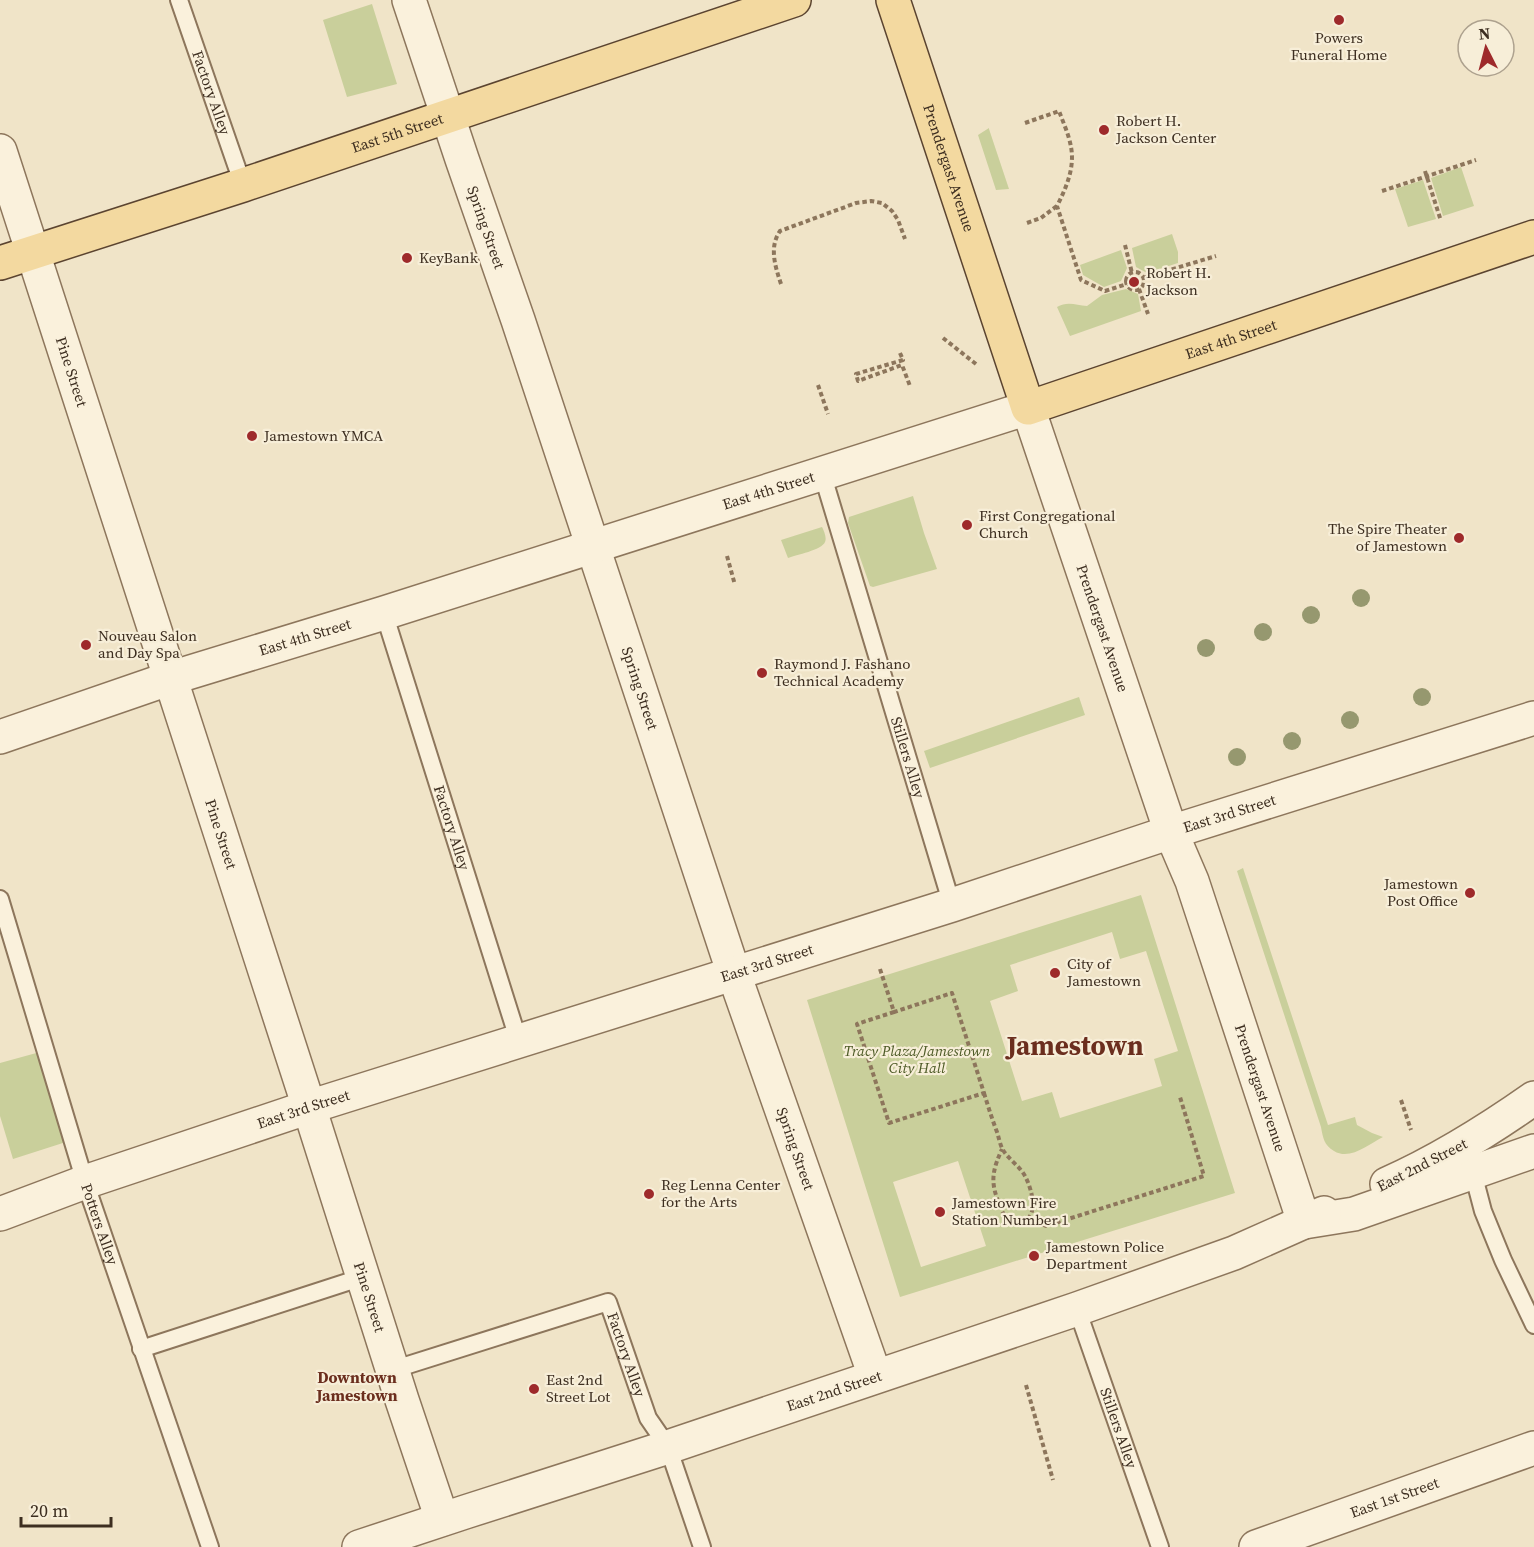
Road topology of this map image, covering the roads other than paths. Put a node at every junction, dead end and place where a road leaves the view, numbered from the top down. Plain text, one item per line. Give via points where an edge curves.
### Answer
1 (178, 0) edge
2 (410, 0) edge
3 (794, 0) edge
4 (893, 0) edge
5 (448, 116) junction
6 (0, 151) edge
7 (243, 185) junction
8 (1534, 237) edge
9 (33, 252) junction
10 (0, 263) edge
11 (1028, 408) junction
12 (822, 473) junction
13 (593, 547) junction
14 (384, 613) junction
15 (171, 678) junction
16 (1534, 718) edge
17 (0, 737) edge
18 (1171, 832) junction
19 (0, 899) edge
20 (952, 905) junction
21 (734, 974) junction
22 (519, 1042) junction
23 (1534, 1098) edge
24 (309, 1107) junction
25 (1534, 1151) edge
26 (1473, 1173) junction
27 (85, 1182) junction
28 (0, 1214) edge
29 (1304, 1222) junction
30 (363, 1277) junction
31 (1077, 1310) junction
32 (1534, 1325) edge
33 (141, 1348) junction
34 (392, 1370) junction
35 (875, 1376) junction
36 (668, 1447) junction
37 (1534, 1448) edge
38 (442, 1519) junction
39 (210, 1547) edge
40 (359, 1547) edge
41 (702, 1547) edge
42 (1160, 1547) edge
43 (1256, 1547) edge

1 - 7 lane, Factory Alley
2 - 5 street, Spring Street
3 - 5 main road, East 5th Street
4 - 11 main road, Prendergast Avenue
5 - 7 main road, East 5th Street
5 - 13 street, Spring Street
6 - 9 street, Pine Street
7 - 9 main road, East 5th Street
8 - 11 main road, East 4th Street
9 - 10 main road, East 5th Street
9 - 15 street, Pine Street
11 - 12 street, East 4th Street
11 - 18 street, Prendergast Avenue
12 - 13 street, East 4th Street
12 - 20 lane, Stillers Alley
13 - 14 street, East 4th Street
13 - 21 street, Spring Street
14 - 15 street, East 4th Street
14 - 22 lane, Factory Alley
15 - 17 street, East 4th Street
15 - 24 street, Pine Street
16 - 18 street, East 3rd Street
18 - 20 street, East 3rd Street
18 - 29 street, Prendergast Avenue via 1192,881
19 - 27 lane, Potters Alley
20 - 21 street, East 3rd Street
21 - 22 street, East 3rd Street
21 - 35 street, Spring Street
22 - 24 street, East 3rd Street
23 - 29 street, East 2nd Street via 1489,1130 1414,1172
24 - 27 street, East 3rd Street
24 - 30 street, Pine Street
25 - 26 street, East 2nd Street
26 - 29 street, East 2nd Street via 1354,1215
26 - 32 lane via 1483,1212
27 - 28 street, East 3rd Street
27 - 33 lane, Potters Alley
29 - 31 street, East 2nd Street via 1234,1253
30 - 33 lane
30 - 34 street, Pine Street
31 - 35 street, East 2nd Street
31 - 42 lane, Stillers Alley
33 - 39 lane, Potters Alley
34 - 36 lane, Factory Alley via 608,1302 648,1418
34 - 38 street, Pine Street
35 - 36 street, East 2nd Street
36 - 38 street, East 2nd Street
36 - 41 lane, Factory Alley
37 - 43 street, East 1st Street
38 - 40 street, East 2nd Street

